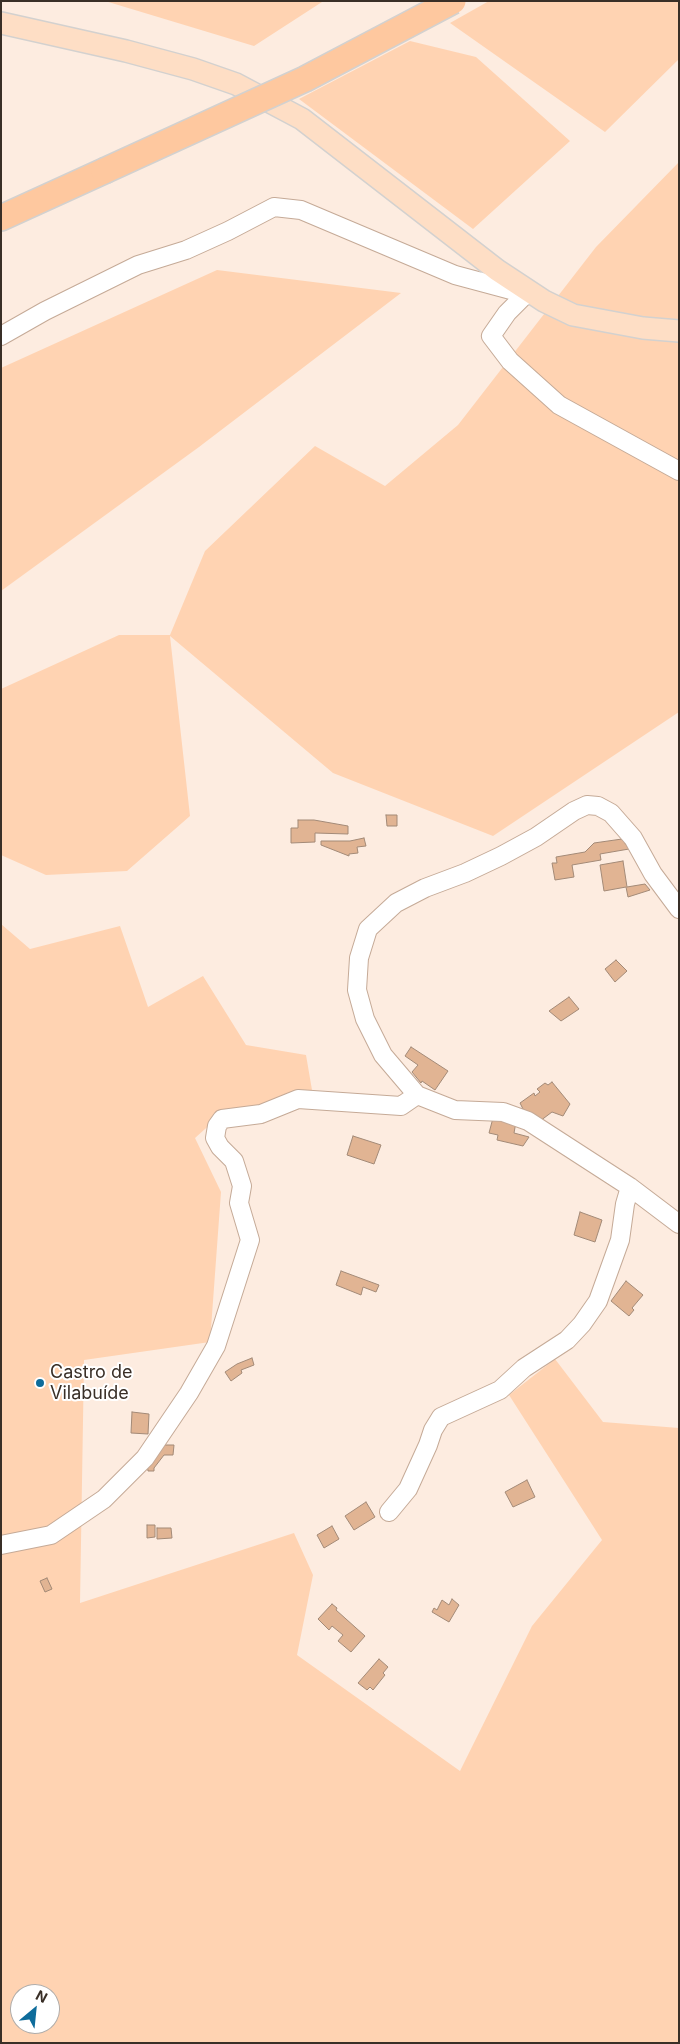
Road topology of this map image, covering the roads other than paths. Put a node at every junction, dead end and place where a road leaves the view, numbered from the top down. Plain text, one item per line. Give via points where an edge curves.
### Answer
1 (454, 1) edge
2 (1, 23) edge
3 (1, 218) edge
4 (528, 292) junction
5 (679, 331) edge
6 (1, 336) edge
7 (679, 471) edge
8 (679, 909) edge
9 (417, 1095) junction
10 (630, 1186) junction
11 (679, 1224) edge
12 (389, 1512) dead end
13 (1, 1545) edge

1 - 3 highway, bridge via 305,79
2 - 4 main road via 126,51 236,84 302,119
4 - 5 main road via 573,315
4 - 6 street via 455,275 301,210 274,207 228,232 138,265
4 - 7 street via 507,313 491,336 510,360 559,405
8 - 9 street via 653,874 633,838 611,813 598,806 587,805 501,856 396,903 368,929 359,958 357,990 365,1019 384,1055
9 - 10 street via 455,1110 503,1112 528,1121
9 - 13 street via 401,1106 298,1099 261,1114 222,1119 215,1138 234,1161 242,1186 239,1203 250,1240 216,1346 145,1458 104,1499 51,1535
10 - 11 street
10 - 12 street via 620,1240 598,1301 582,1324 567,1340 524,1368 500,1390 441,1417 408,1489

